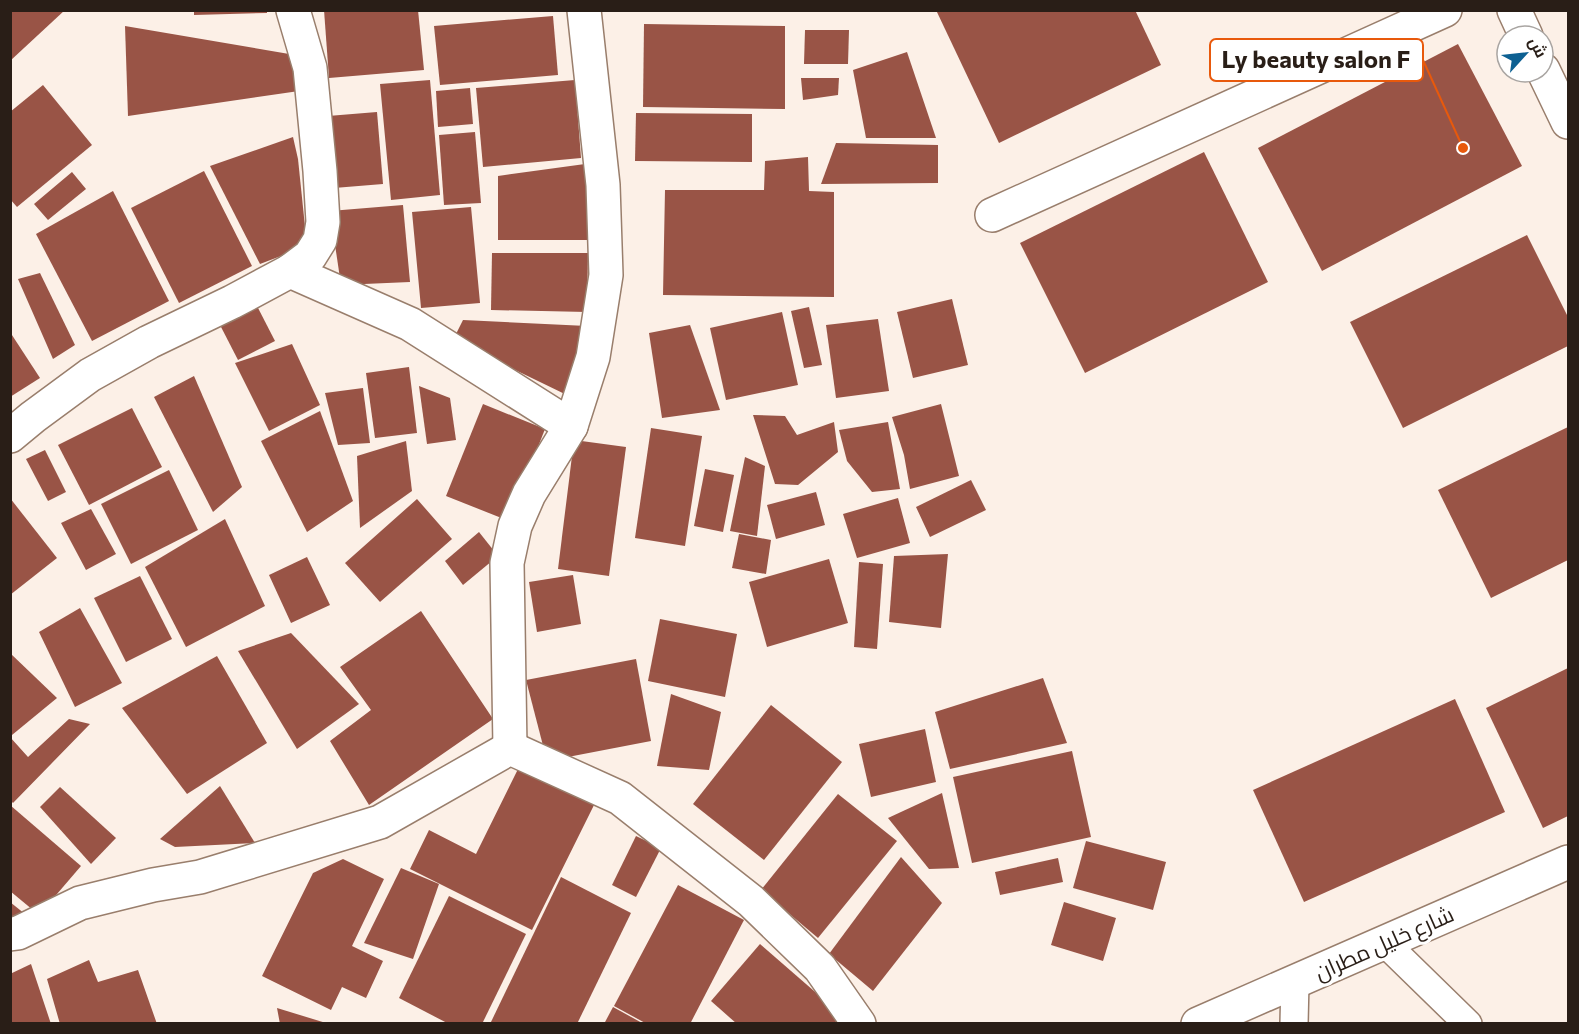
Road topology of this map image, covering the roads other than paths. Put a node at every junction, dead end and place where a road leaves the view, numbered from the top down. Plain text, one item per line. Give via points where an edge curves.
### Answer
1 (293, 10) edge
2 (584, 10) edge
3 (1445, 10) edge
4 (1514, 10) edge
5 (1520, 24) edge
6 (1550, 84) edge
7 (1569, 122) edge
8 (992, 215) dead end
9 (290, 271) junction
10 (571, 426) junction
11 (10, 436) edge
12 (510, 748) junction
13 (1569, 862) edge
14 (10, 934) edge
15 (1385, 943) junction
16 (1295, 982) junction
17 (859, 1023) edge
18 (1198, 1023) edge
19 (1294, 1023) edge
20 (1468, 1023) edge

1 - 9 street via 310,68 323,222 320,240 310,256
2 - 10 street via 603,185 606,275 593,357
3 - 8 street
4 - 5 street
6 - 7 street
9 - 10 street via 410,324
9 - 11 street via 90,375
10 - 12 street via 529,494 515,525 507,562
12 - 14 street via 380,822 200,877 80,903
12 - 17 street via 620,798 751,901 820,968
13 - 15 street, شارع خليل مطران
15 - 16 street, شارع خليل مطران
15 - 20 lane
16 - 18 street, شارع خليل مطران
16 - 19 lane

